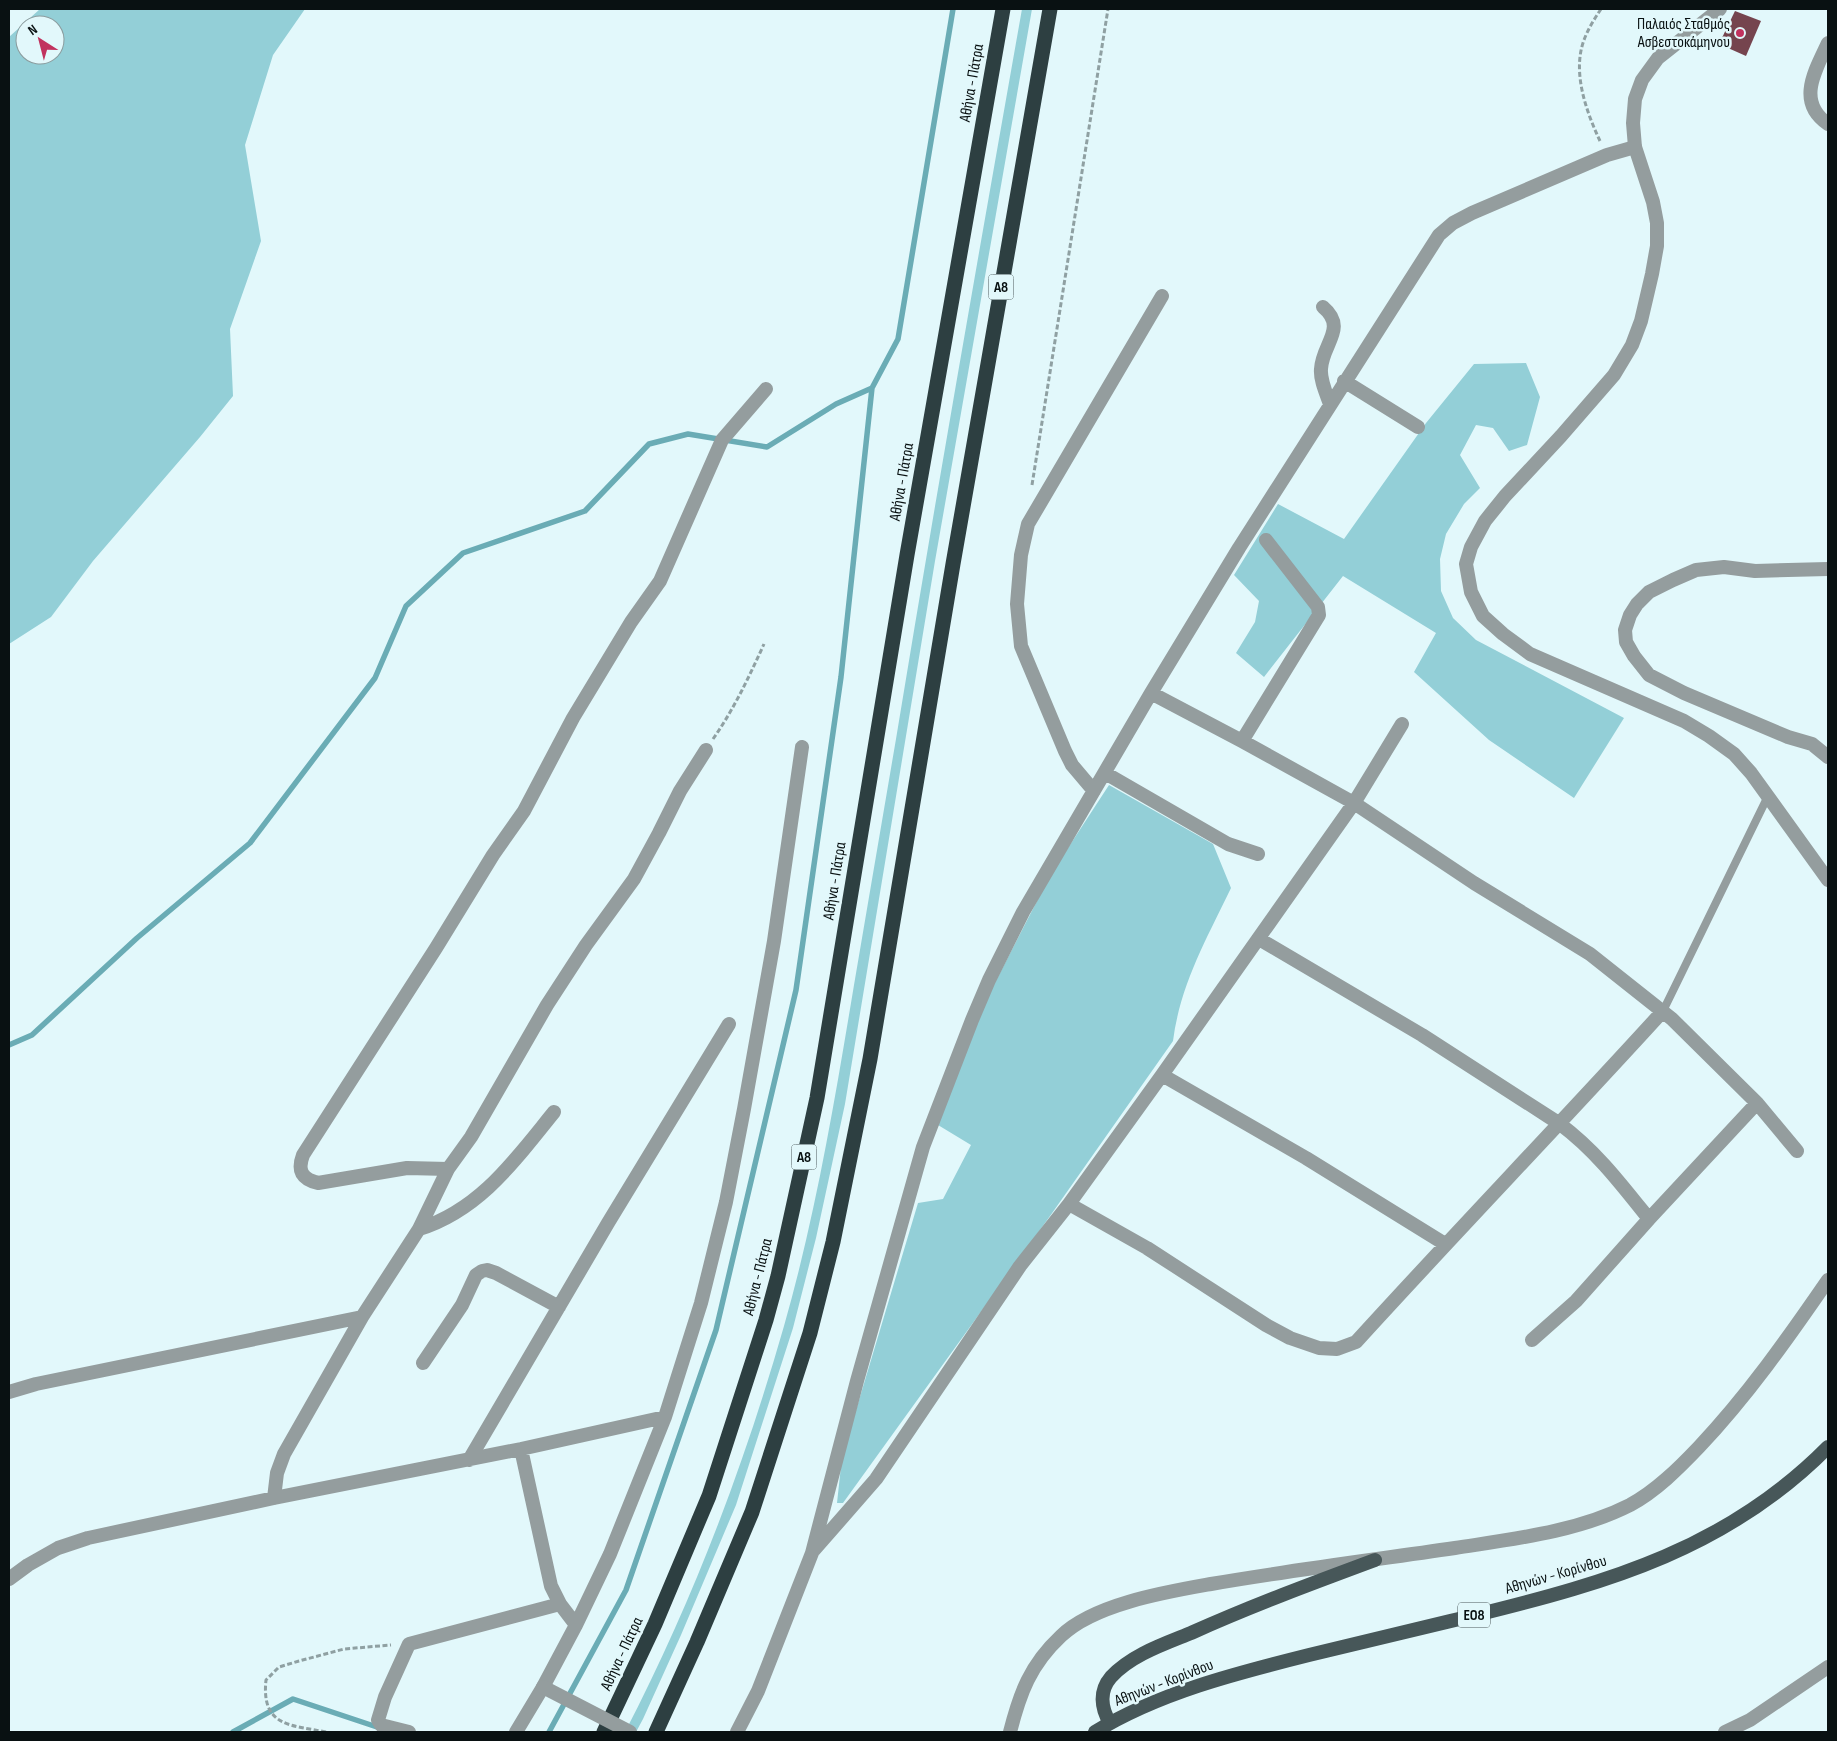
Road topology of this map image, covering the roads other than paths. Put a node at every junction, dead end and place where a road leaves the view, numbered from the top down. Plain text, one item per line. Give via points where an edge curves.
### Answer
1 (1003, 9) edge
2 (1050, 9) edge
3 (1720, 9) edge
4 (1828, 43) edge
5 (1828, 124) edge
6 (1634, 147) junction
7 (1162, 296) dead end
8 (1323, 307) dead end
9 (1344, 381) junction
10 (766, 389) dead end
11 (1330, 404) junction
12 (1418, 428) dead end
13 (1266, 540) dead end
14 (1828, 570) edge
15 (1151, 693) junction
16 (1402, 724) dead end
17 (1242, 741) junction
18 (802, 747) dead end
19 (706, 750) road end
20 (1828, 757) edge
21 (1105, 773) junction
22 (1094, 792) junction
23 (1768, 796) junction
24 (1354, 803) junction
25 (1258, 854) dead end
26 (1828, 880) edge
27 (1259, 939) junction
28 (1663, 1012) junction
29 (729, 1024) dead end
30 (1162, 1075) junction
31 (1757, 1102) junction
32 (554, 1112) dead end
33 (1560, 1124) junction
34 (1797, 1151) dead end
35 (448, 1169) junction
36 (1069, 1204) junction
37 (1649, 1219) junction
38 (419, 1229) junction
39 (1445, 1244) junction
40 (1828, 1280) edge
41 (559, 1307) junction
42 (362, 1316) junction
43 (1532, 1340) dead end
44 (422, 1363) dead end
45 (9, 1392) edge
46 (665, 1417) junction
47 (1828, 1447) edge
48 (521, 1450) junction
49 (469, 1460) junction
50 (274, 1498) junction
51 (812, 1553) junction
52 (1375, 1560) junction
53 (9, 1579) edge
54 (560, 1604) junction
55 (576, 1625) junction
56 (1828, 1666) edge
57 (543, 1687) junction
58 (1110, 1723) junction
59 (409, 1732) edge
60 (516, 1732) edge
61 (604, 1732) edge
62 (630, 1732) edge
63 (656, 1732) edge
64 (737, 1732) edge
65 (1010, 1732) edge
66 (1095, 1732) edge
67 (1725, 1732) edge

1 - 61 highway, Αθήνα - Πάτρα / Α8 via 907,555 817,1098 778,1276 709,1496 655,1624
2 - 63 highway, Α8 via 869,1069 833,1242 810,1333 752,1512
3 - 6 street via 1658,58 1642,80 1635,99
4 - 5 street via 1810,88 1810,97 1819,118
6 - 9 street via 1453,223 1439,235
6 - 23 street via 1657,223 1657,246 1641,321 1632,345 1614,375 1485,521 1466,564 1471,592 1483,616 1530,654 1684,721 1734,754
7 - 22 street via 1028,524 1021,555 1017,604 1021,646 1065,751
8 - 11 street via 1335,322 1321,370
9 - 11 street
9 - 12 street
10 - 35 street via 722,440 660,581 572,718 524,811 299,1164 301,1173 308,1180 318,1183 407,1168
11 - 15 street
13 - 17 street via 1318,607 1319,615
14 - 20 street via 1724,567 1696,570 1650,592 1637,604 1625,630 1626,642 1650,674 1684,693 1812,744
15 - 17 street
15 - 21 street
16 - 24 street
17 - 24 street
18 - 46 street via 774,941 726,1202 701,1303
19 - 35 street via 680,791 634,879 547,1005 472,1137
21 - 22 street
21 - 25 street via 1228,844
22 - 51 street via 1023,912 989,980 923,1147
23 - 26 street
23 - 28 lane
24 - 27 street
24 - 28 street via 1474,883 1590,954
27 - 30 street
27 - 33 street via 1422,1035
28 - 31 street
28 - 33 street
29 - 41 street
30 - 36 street
30 - 39 street via 1306,1158
31 - 34 street
31 - 37 street
32 - 38 street via 484,1193 438,1223
33 - 37 street via 1607,1166
33 - 39 street
35 - 38 street
36 - 39 street via 1154,1253 1266,1325 1319,1348 1337,1349 1356,1342
36 - 51 street via 1014,1274 876,1478
37 - 43 street via 1576,1301
38 - 42 street
40 - 52 street via 1766,1369 1723,1421 1682,1464 1632,1503 1601,1517 1551,1531
41 - 44 street via 496,1273 482,1271 476,1275 462,1306
41 - 49 street
42 - 45 street
42 - 50 street via 284,1454 277,1473
46 - 48 street
46 - 55 street via 610,1554
47 - 58 main road, Αθηνών - Κορίνθου / ΕΟ8 via 1787,1485 1733,1523 1626,1573 1555,1595 1259,1668 1148,1705
48 - 49 street
48 - 54 street via 551,1586
49 - 50 street
50 - 53 street via 88,1538 58,1548
51 - 64 street via 758,1691
52 - 58 main road via 1246,1609 1150,1650 1130,1662 1111,1678 1103,1692 1104,1714
52 - 65 street via 1188,1588 1140,1599 1082,1620 1062,1635 1029,1675
54 - 55 street
54 - 59 street via 409,1644 378,1720 381,1725
55 - 57 street
56 - 67 street via 1750,1720
57 - 60 street
57 - 62 street, bridge
58 - 66 main road, Αθηνών - Κορίνθου / ΕΟ8

